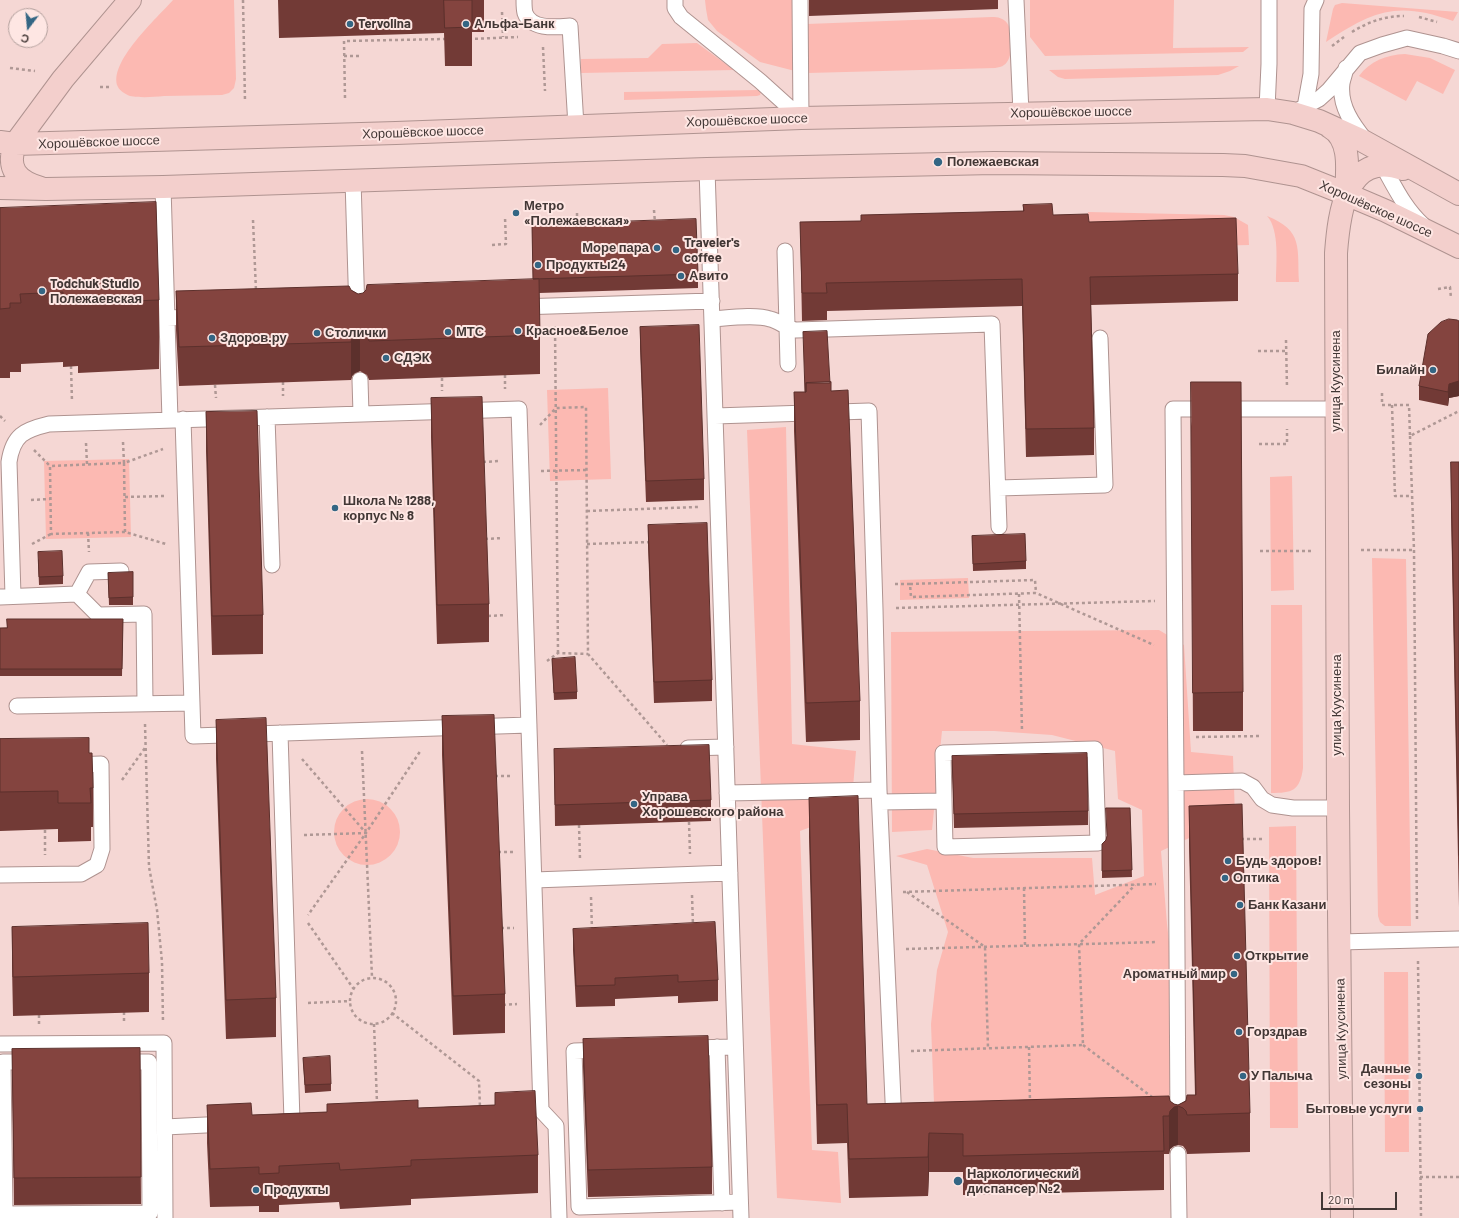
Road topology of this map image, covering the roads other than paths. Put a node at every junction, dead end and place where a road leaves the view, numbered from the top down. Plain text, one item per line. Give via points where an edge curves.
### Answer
1 (130, 0) edge
2 (524, 0) edge
3 (674, 0) edge
4 (800, 0) edge
5 (1016, 0) edge
6 (1269, 0) edge
7 (1316, 0) edge
8 (1459, 51) edge
9 (1346, 68) junction
10 (1268, 109) junction
11 (1021, 113) junction
12 (1306, 114) junction
13 (801, 118) junction
14 (576, 126) junction
15 (1371, 146) junction
16 (5, 147) edge
17 (1382, 165) junction
18 (707, 169) junction
19 (353, 180) junction
20 (1433, 180) junction
21 (163, 187) junction
22 (0, 188) edge
23 (46, 189) junction
24 (1346, 194) junction
25 (1459, 194) edge
26 (1438, 237) junction
27 (1459, 247) edge
28 (785, 251) dead end
29 (712, 301) junction
30 (505, 308) edge
31 (342, 313) edge
32 (212, 317) edge
33 (167, 318) junction
34 (712, 319) junction
35 (787, 328) junction
36 (1100, 338) dead end
37 (788, 364) dead end
38 (360, 380) dead end
39 (1336, 409) junction
40 (361, 414) junction
41 (267, 416) junction
42 (715, 416) junction
43 (177, 419) junction
44 (998, 488) junction
45 (999, 527) dead end
46 (272, 565) dead end
47 (121, 571) edge
48 (76, 594) junction
49 (7, 596) edge
50 (192, 703) junction
51 (145, 704) junction
52 (17, 706) dead end
53 (529, 725) junction
54 (280, 733) junction
55 (726, 747) junction
56 (670, 748) edge
57 (62, 765) edge
58 (1176, 783) junction
59 (727, 794) junction
60 (879, 796) junction
61 (944, 801) junction
62 (1338, 808) junction
63 (730, 873) junction
64 (0, 875) edge
65 (534, 880) junction
66 (1459, 939) edge
67 (1339, 942) junction
68 (0, 1044) edge
69 (717, 1047) junction
70 (736, 1047) junction
71 (678, 1048) edge
72 (614, 1050) edge
73 (541, 1110) junction
74 (525, 1111) edge
75 (1163, 1117) edge
76 (1178, 1117) junction
77 (308, 1121) edge
78 (906, 1122) edge
79 (241, 1124) edge
80 (164, 1127) junction
81 (1178, 1135) dead end
82 (1178, 1154) dead end
83 (740, 1202) junction
84 (722, 1203) junction
85 (150, 1213) junction
86 (2, 1214) edge
87 (165, 1215) edge
88 (559, 1218) edge
89 (741, 1218) edge
90 (1179, 1218) edge
91 (1342, 1218) edge

1 - 16 main road
2 - 14 lane via 525,12 530,21 551,27 570,26
3 - 13 lane via 675,8 681,17
4 - 13 lane
5 - 11 lane
6 - 10 lane
7 - 12 lane via 1312,9 1311,74
8 - 9 lane via 1407,38 1360,53
9 - 12 lane
9 - 15 lane via 1342,84 1343,104 1354,126
10 - 11 main road, Хорошёвское шоссе
10 - 12 main road, Хорошёвское шоссе
11 - 13 main road, Хорошёвское шоссе
12 - 15 main road, Хорошёвское шоссе
12 - 24 main road via 1334,129 1344,142
13 - 14 main road, Хорошёвское шоссе
14 - 16 main road, Хорошёвское шоссе
15 - 17 lane
15 - 20 main road, Хорошёвское шоссе
16 - 23 main road, Хорошёвское шоссе via 11,155 12,168 18,177 30,185
17 - 20 main road via 1398,167
17 - 24 main road via 1358,175
17 - 26 lane via 1404,203 1416,218
18 - 19 main road, Хорошёвское шоссе
18 - 24 main road, Хорошёвское шоссе via 994,163 1223,165 1245,166 1301,176
18 - 29 lane
19 - 21 main road, Хорошёвское шоссе
19 - 31 lane via 362,316
20 - 25 main road, Хорошёвское шоссе
21 - 23 main road, Хорошёвское шоссе
21 - 33 lane
22 - 23 main road, Хорошёвское шоссе
24 - 26 main road, Хорошёвское шоссе
24 - 39 main road, улица Куусинена via 1338,228 1336,254
26 - 27 main road, Хорошёвское шоссе
28 - 35 lane
29 - 30 lane
29 - 34 lane
32 - 33 lane
33 - 43 lane
34 - 35 lane via 757,317 770,319
34 - 42 lane
35 - 37 lane
35 - 44 lane via 796,330 992,324
36 - 44 lane via 1104,485
38 - 40 lane
39 - 58 lane via 1173,409
39 - 62 main road, улица Куусинена
40 - 41 lane
40 - 53 lane via 519,409
41 - 43 lane
41 - 46 lane
42 - 55 lane
42 - 60 lane via 868,411
43 - 49 lane via 49,424 32,428 20,436 11,448 9,462
43 - 50 lane via 184,442
44 - 45 lane
47 - 48 lane via 89,572
48 - 49 lane
48 - 51 lane via 98,615 144,614
50 - 51 lane
50 - 54 lane via 193,736
51 - 52 lane
53 - 54 lane
53 - 65 lane
54 - 77 lane via 289,1004 285,1122
55 - 56 lane
55 - 59 lane
57 - 64 lane via 101,764 102,849 97,865 81,874
58 - 62 lane via 1242,782 1272,805 1293,808
58 - 76 lane
59 - 60 lane
59 - 63 lane
60 - 61 lane
60 - 78 lane via 893,1122
61 - 61 lane via 945,847 1098,844 1095,749 943,753
62 - 67 main road, улица Куусинена
63 - 65 lane
63 - 70 lane
65 - 73 lane
66 - 67 lane
67 - 91 main road, улица Куусинена
68 - 80 lane via 164,1043
69 - 70 lane
69 - 71 lane
69 - 84 lane
70 - 83 lane
72 - 84 lane via 574,1051 579,1207
73 - 74 lane
73 - 88 lane via 556,1126
75 - 76 lane
76 - 81 lane
79 - 80 lane
80 - 87 lane
82 - 90 lane
83 - 84 lane
83 - 89 lane
85 - 86 lane
85 - 86 lane via 149,1062 3,1062
85 - 87 lane

